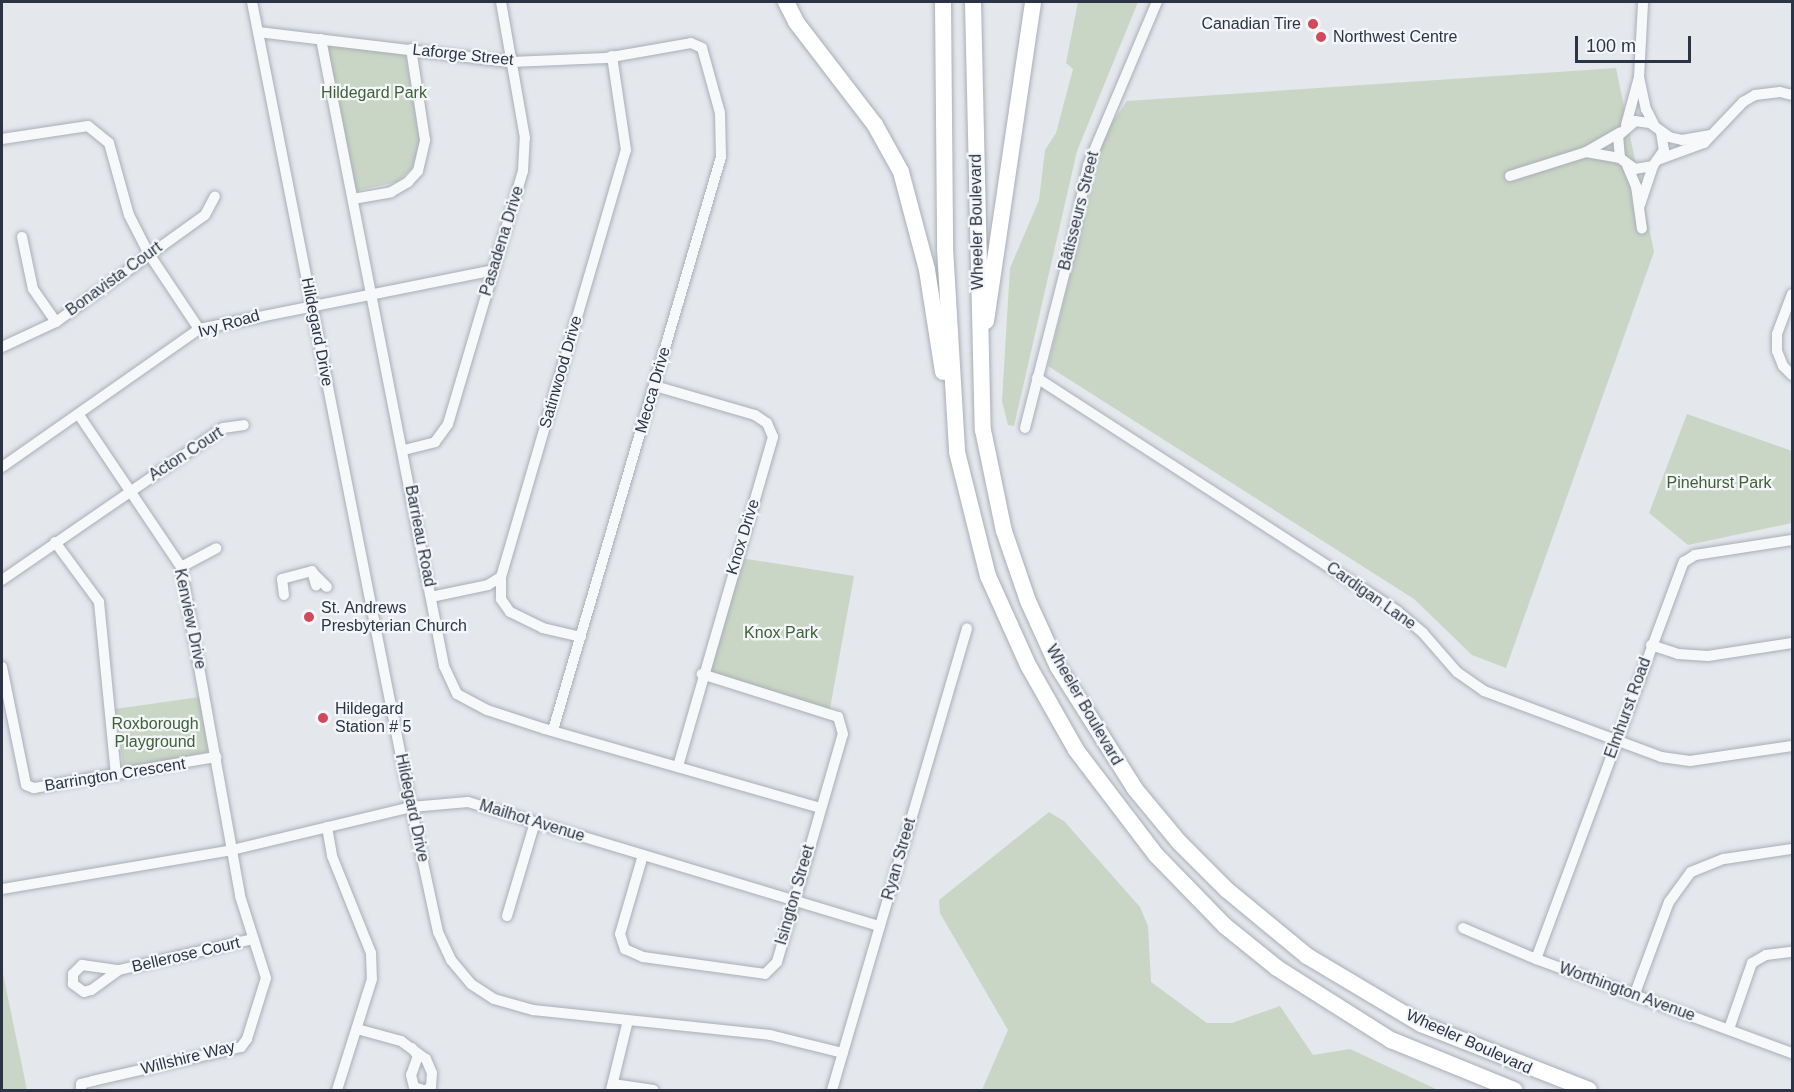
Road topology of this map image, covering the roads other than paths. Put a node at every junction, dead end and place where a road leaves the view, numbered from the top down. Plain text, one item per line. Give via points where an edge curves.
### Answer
1 (252, 2) edge
2 (501, 2) edge
3 (786, 2) edge
4 (943, 2) edge
5 (973, 2) edge
6 (1157, 2) edge
7 (1643, 2) edge
8 (1033, 4) edge
9 (258, 32) junction
10 (321, 39) junction
11 (702, 48) joint
12 (411, 49) junction
13 (612, 56) junction
14 (510, 62) junction
15 (1639, 76) junction
16 (1792, 95) edge
17 (1623, 128) junction
18 (1657, 128) junction
19 (1711, 135) junction
20 (2, 139) edge
21 (1586, 152) junction
22 (1623, 162) junction
23 (1657, 162) junction
24 (1510, 176) dead end
25 (215, 196) dead end
26 (353, 199) junction
27 (1640, 205) junction
28 (1641, 229) dead end
29 (22, 237) dead end
30 (149, 254) junction
31 (493, 270) junction
32 (371, 294) junction
33 (1792, 294) edge
34 (311, 304) junction
35 (56, 322) junction
36 (199, 329) junction
37 (2, 347) edge
38 (1792, 375) edge
39 (1037, 378) junction
40 (655, 386) junction
41 (79, 415) junction
42 (244, 424) dead end
43 (1025, 428) dead end
44 (983, 430) junction
45 (404, 450) junction
46 (957, 452) junction
47 (2, 467) edge
48 (131, 490) junction
49 (1792, 540) edge
50 (55, 542) junction
51 (216, 548) dead end
52 (181, 567) junction
53 (501, 577) junction
54 (2, 580) edge
55 (321, 586) dead end
56 (284, 595) dead end
57 (431, 597) junction
58 (967, 628) dead end
59 (581, 637) junction
60 (1792, 643) edge
61 (1652, 645) junction
62 (2, 667) edge
63 (702, 674) junction
64 (553, 730) junction
65 (1616, 738) junction
66 (1792, 746) edge
67 (216, 757) junction
68 (678, 767) junction
69 (116, 775) junction
70 (411, 807) junction
71 (820, 808) junction
72 (535, 822) junction
73 (327, 827) junction
74 (1792, 849) edge
75 (232, 850) junction
76 (643, 855) junction
77 (2, 889) edge
78 (794, 900) junction
79 (507, 916) dead end
80 (880, 926) junction
81 (1463, 928) dead end
82 (253, 939) junction
83 (1792, 952) edge
84 (1536, 959) junction
85 (119, 970) dead end
86 (1634, 996) junction
87 (628, 1020) junction
88 (357, 1029) junction
89 (1729, 1029) junction
90 (412, 1048) junction
91 (843, 1053) junction
92 (1792, 1053) edge
93 (612, 1088) edge
94 (81, 1090) edge
95 (337, 1090) edge
96 (424, 1090) edge
97 (654, 1090) edge
98 (832, 1090) edge
99 (1514, 1090) edge
100 (1589, 1090) edge

1 - 9 street, Hildegard Drive
2 - 14 street, Pasadena Drive
3 - 46 highway via 796,22 875,125 902,172 927,270
4 - 46 highway, Wheeler Boulevard via 945,248
5 - 44 highway, Wheeler Boulevard
6 - 39 street, Bâtisseurs Street via 1088,165
7 - 15 street
8 - 44 highway via 986,319
9 - 10 street, Laforge Street
9 - 34 street, Hildegard Drive
10 - 12 street, Laforge Street
10 - 26 street, Barrieau Road
11 - 13 street, Laforge Street via 691,43
11 - 40 street, Mecca Drive via 720,113 721,157
12 - 14 street, Laforge Street
12 - 26 street via 425,140 418,171 391,192
13 - 14 street, Laforge Street
13 - 53 street, Satinwood Drive via 626,150
14 - 31 street, Pasadena Drive via 525,138 524,171
15 - 17 street
15 - 18 street via 1646,109
16 - 19 street via 1755,95
17 - 18 street via 1640,121
17 - 21 street
17 - 22 street via 1616,145
18 - 19 street via 1682,140
18 - 23 street via 1664,146
19 - 23 street via 1704,143
20 - 30 street via 88,126 109,143 129,215
21 - 22 street
21 - 24 street
22 - 23 street via 1640,169
22 - 27 street via 1634,177
23 - 27 street via 1645,179
25 - 30 street, Bonavista Court via 205,215
26 - 32 street, Barrieau Road
27 - 28 street
29 - 35 street via 33,289
30 - 35 street, Bonavista Court
30 - 36 street
31 - 32 street, Ivy Road
31 - 45 street, Pasadena Drive via 448,424 435,442
32 - 34 street, Ivy Road
32 - 45 street, Barrieau Road
33 - 38 street via 1777,334 1777,351
34 - 36 street, Ivy Road
34 - 70 street, Hildegard Drive
35 - 37 street, Bonavista Court
36 - 41 street, Ivy Road
39 - 43 street, Bâtisseurs Street
39 - 65 street, Cardigan Lane via 1397,611 1470,684
40 - 59 street, Mecca Drive
40 - 63 street, Knox Drive via 755,414 767,423 773,437
41 - 47 street, Ivy Road
41 - 48 street, Kenview Drive
42 - 48 street, Acton Court via 224,428
44 - 100 highway, Wheeler Boulevard via 1005,531 1028,601 1058,667 1135,789 1179,842 1227,890 1306,956 1421,1024
45 - 57 street, Barrieau Road
46 - 99 highway, Wheeler Boulevard via 988,576 1028,665 1076,750 1156,855 1225,926 1277,968 1391,1040
48 - 50 street
48 - 52 street, Kenview Drive
49 - 61 street, Elmhurst Road via 1695,555 1684,562
50 - 54 street
50 - 69 street via 99,602
51 - 52 street
52 - 67 street, Kenview Drive
53 - 57 street via 488,585
53 - 59 street, Satinwood Drive via 501,598 510,612 543,628
55 - 56 street via 312,571 282,579
57 - 64 street, Barrieau Road via 444,666 457,694 487,710
58 - 80 street, Ryan Street
59 - 64 street, Mecca Drive
60 - 61 street via 1708,656 1678,654
61 - 65 street, Elmhurst Road
62 - 69 street, Barrington Crescent via 26,785 34,788
63 - 68 street, Knox Drive
63 - 71 street, Isington Street via 838,717 843,734
64 - 68 street, Barrieau Road
65 - 66 street, Cardigan Lane via 1661,757 1690,760
65 - 84 street, Elmhurst Road
67 - 69 street, Barrington Crescent
67 - 75 street, Kenview Drive
68 - 71 street, Barrieau Road
70 - 72 street, Mailhot Avenue via 468,802
70 - 73 street, Mailhot Avenue
70 - 87 street, Hildegard Drive via 438,932 451,960 471,984 494,999 533,1010
71 - 78 street, Isington Street
72 - 76 street, Mailhot Avenue
72 - 79 street
73 - 75 street, Mailhot Avenue
73 - 88 street via 332,856 371,953 372,979
74 - 86 street via 1724,859 1691,872 1669,902
75 - 77 street, Mailhot Avenue
75 - 82 street, Willshire Way
76 - 78 street, Mailhot Avenue
76 - 78 street, Isington Street via 620,934 625,949 643,957 765,974 777,962
78 - 80 street, Mailhot Avenue
80 - 91 street, Ryan Street
81 - 84 street, Worthington Avenue
82 - 85 street, Bellerose Court
82 - 94 street, Willshire Way via 266,978 247,1039 240,1047 81,1084
83 - 89 street via 1767,955 1752,963
84 - 86 street, Worthington Avenue
86 - 89 street, Worthington Avenue
87 - 91 street, Hildegard Drive via 770,1035
87 - 93 street
88 - 90 street
88 - 95 street
89 - 92 street, Worthington Avenue
90 - 96 street via 417,1056 411,1075 414,1087
90 - 96 street via 426,1059 432,1073 431,1087
91 - 98 street, Ryan Street
93 - 97 street

